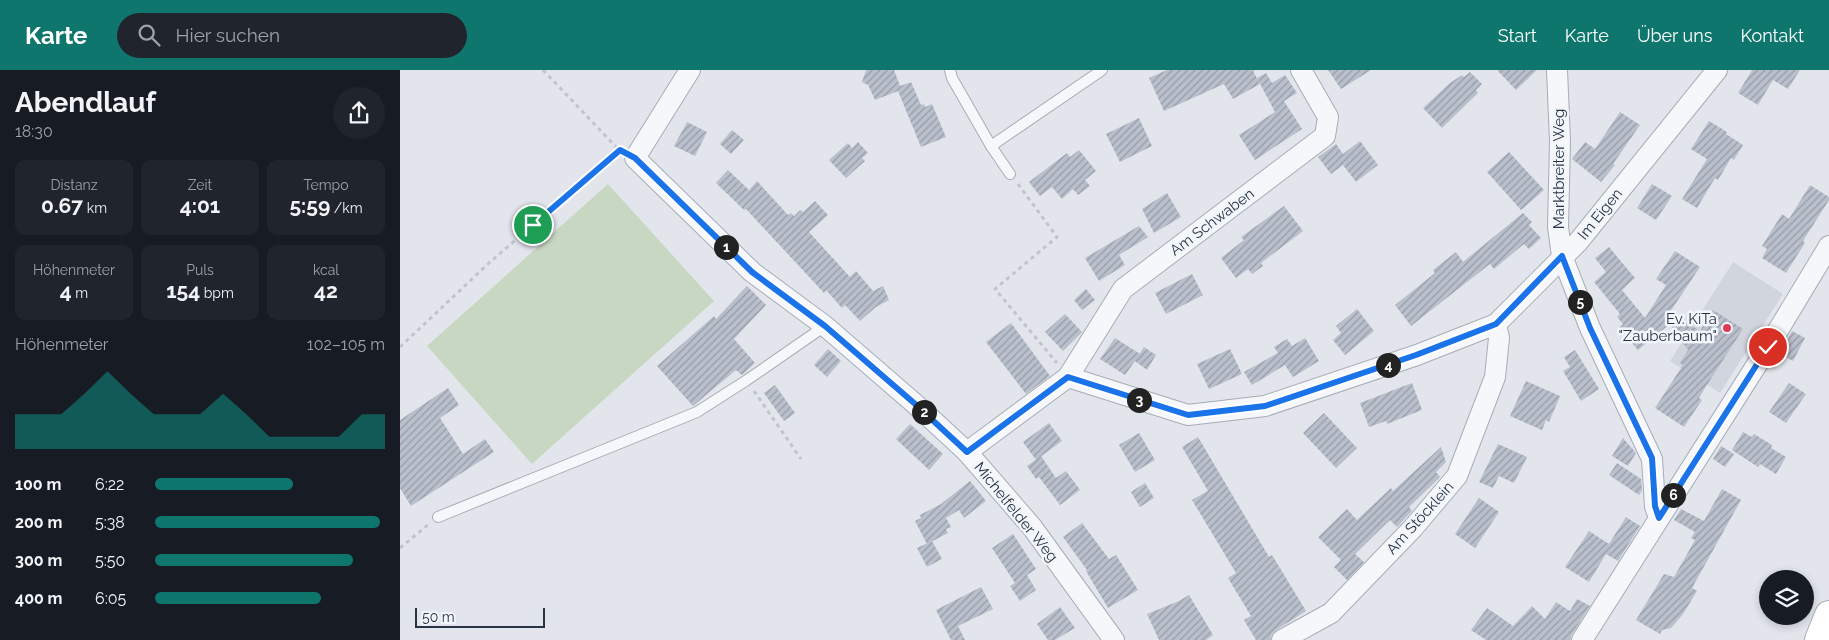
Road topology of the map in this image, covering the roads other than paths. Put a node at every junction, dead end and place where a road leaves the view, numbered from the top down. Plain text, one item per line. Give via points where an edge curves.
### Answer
1 (690, 70) edge
2 (950, 70) edge
3 (1102, 70) edge
4 (1301, 70) edge
5 (1557, 70) edge
6 (1717, 70) edge
7 (991, 146) junction
8 (1010, 174) road end
9 (1829, 246) edge
10 (1562, 256) junction
11 (1496, 324) junction
12 (825, 326) junction
13 (1068, 377) junction
14 (967, 452) junction
15 (438, 517) road end
16 (1659, 518) junction
17 (1829, 614) edge
18 (1114, 640) edge
19 (1282, 640) edge
20 (1582, 640) edge
21 (1819, 640) edge

1 - 12 street, Michelfelder Weg via 627,154 752,272
2 - 7 lane
3 - 7 lane
4 - 13 street, Am Schwaben via 1328,117 1325,136 1123,289
5 - 10 street, Marktbreiter Weg via 1560,141 1558,227
6 - 10 street, Im Eigen via 1578,242
7 - 8 lane
9 - 16 street
10 - 11 street, Im Eigen
10 - 16 street, Marktbreiter Weg via 1590,328 1652,458 1655,506
11 - 13 street, Im Eigen via 1265,406 1226,411 1188,415
11 - 19 street, Am Stöcklein via 1500,338 1495,377 1457,476 1414,528 1331,613
12 - 14 street, Michelfelder Weg
12 - 15 lane via 696,412
13 - 14 street
14 - 18 street, Michelfelder Weg via 1032,526
16 - 20 street
17 - 21 main road

